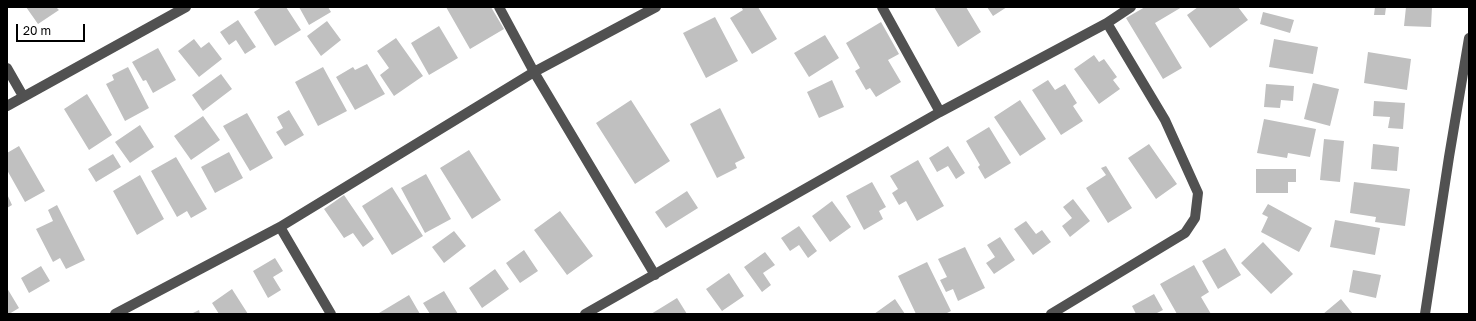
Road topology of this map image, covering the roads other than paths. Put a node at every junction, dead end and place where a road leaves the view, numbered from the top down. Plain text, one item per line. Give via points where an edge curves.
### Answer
1 (186, 7) edge
2 (500, 7) edge
3 (656, 7) edge
4 (882, 7) edge
5 (1131, 7) edge
6 (1107, 22) junction
7 (1469, 38) edge
8 (7, 68) edge
9 (534, 72) junction
10 (23, 96) junction
11 (7, 106) edge
12 (940, 112) junction
13 (280, 226) junction
14 (655, 275) junction
15 (116, 314) edge
16 (330, 314) edge
17 (585, 314) edge
18 (1051, 314) edge
19 (1425, 314) edge

1 - 10 street
2 - 9 street
3 - 9 street
4 - 12 street
5 - 6 street
6 - 12 street
6 - 18 street via 1165,120 1198,193 1195,218 1185,233
7 - 19 street
8 - 10 street
9 - 13 street
9 - 14 street
10 - 11 street
12 - 14 street
13 - 15 street
13 - 16 street
14 - 17 street

